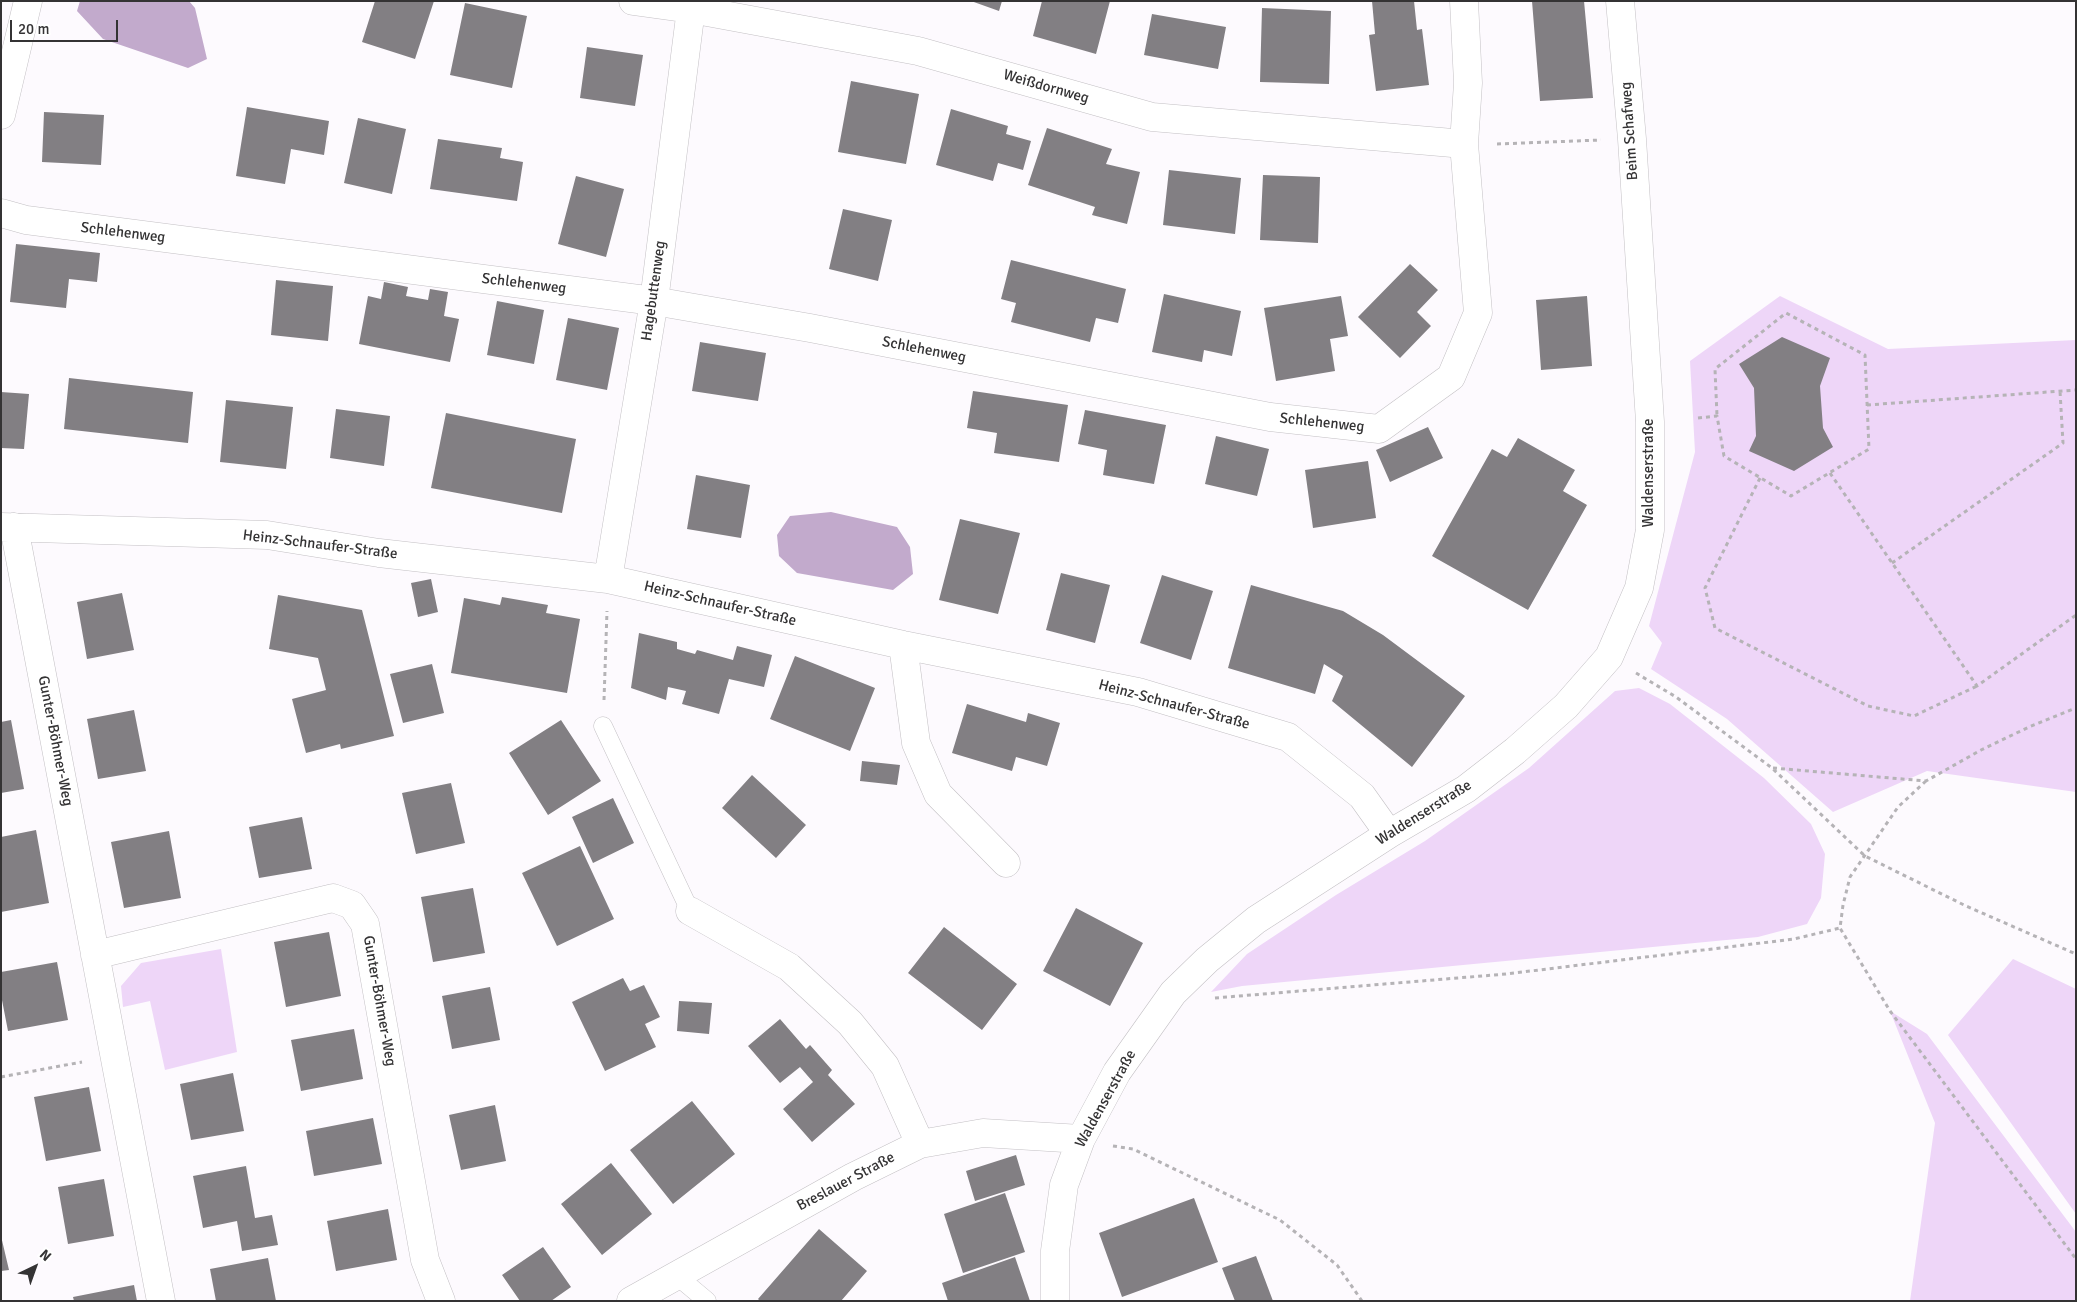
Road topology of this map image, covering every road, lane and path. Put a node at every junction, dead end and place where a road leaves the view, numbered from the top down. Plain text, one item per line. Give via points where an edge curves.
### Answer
1 (28, 1) edge
2 (633, 1) edge
3 (1464, 1) edge
4 (1620, 1) edge
5 (691, 5) edge
6 (1, 115) edge
7 (1632, 139) junction
8 (1464, 144) junction
9 (1, 213) edge
10 (1639, 260) joint
11 (654, 301) junction
12 (2076, 390) edge
13 (2060, 391) junction
14 (1867, 405) junction
15 (1717, 416) junction
16 (1698, 418) dead end
17 (1830, 473) junction
18 (1760, 478) junction
19 (8, 527) edge
20 (1892, 563) junction
21 (608, 579) junction
22 (2076, 615) edge
23 (903, 645) junction
24 (1609, 657) junction
25 (1977, 686) junction
26 (2076, 708) edge
27 (602, 726) joint
28 (1772, 768) junction
29 (1926, 781) junction
30 (1389, 834) junction
31 (1865, 856) junction
32 (1006, 863) dead end
33 (690, 911) joint
34 (1840, 928) junction
35 (2076, 954) edge
36 (95, 955) junction
37 (1173, 993) junction
38 (114, 1056) junction
39 (1, 1077) edge
40 (1081, 1139) junction
41 (920, 1144) junction
42 (2076, 1259) edge
43 (676, 1275) junction
44 (161, 1301) edge
45 (441, 1301) edge
46 (630, 1301) edge
47 (707, 1301) edge
48 (1055, 1301) edge
49 (1362, 1301) edge

1 - 6 street
2 - 5 street, Weißdornweg
3 - 8 street, Schlehenweg via 1468,82
4 - 7 street, Beim Schafweg
5 - 8 street, Weißdornweg via 918,51 1152,117
5 - 11 street, Hagebuttenweg
7 - 8 path
7 - 10 street, Beim Schafweg
8 - 11 street, Schlehenweg via 1478,313 1451,377 1379,429 1270,417
9 - 11 street, Schlehenweg via 26,220
10 - 24 street, Waldenserstraße via 1650,422 1650,530 1640,588
11 - 21 street, Hagebuttenweg
12 - 13 path
13 - 14 path
13 - 20 path via 2063,443
14 - 15 path via 1865,355 1786,313 1715,369
14 - 17 path via 1869,449
15 - 16 path
15 - 18 path via 1724,456
17 - 18 path via 1791,496
17 - 20 path
18 - 25 path via 1705,588 1716,628 1868,706 1914,716
19 - 21 street, Heinz-Schnaufer-Straße via 267,535 379,553
19 - 36 street, Gunter-Böhmer-Weg
20 - 25 path
21 - 23 street, Heinz-Schnaufer-Straße
21 - 27 path
22 - 25 path
23 - 30 street, Heinz-Schnaufer-Straße via 1138,692 1288,737 1362,796
23 - 32 street via 916,743 938,794
24 - 28 path via 1676,697
24 - 30 street, Waldenserstraße via 1566,706 1515,751 1466,789
26 - 29 path via 1981,750
27 - 33 lane
28 - 29 path
28 - 31 path
29 - 31 path via 1898,807
30 - 37 street, Waldenserstraße via 1256,920
31 - 34 path via 1850,877
31 - 35 path via 1966,906
33 - 41 street via 788,967 850,1022 885,1066
34 - 37 path via 1794,939 1506,974 1227,996 1194,1003
34 - 42 path via 1890,1011
36 - 38 street, Gunter-Böhmer-Weg
36 - 45 street, Gunter-Böhmer-Weg via 333,898 352,905 366,924 424,1260
37 - 40 street, Waldenserstraße via 1117,1072
38 - 39 path
38 - 44 street, Gunter-Böhmer-Weg
40 - 41 street, Breslauer Straße via 983,1133
40 - 48 street, Waldenserstraße via 1064,1185 1054,1251
40 - 49 path via 1133,1149 1280,1220 1337,1265
41 - 43 street, Breslauer Straße via 852,1177
43 - 46 street, Breslauer Straße
43 - 47 lane

